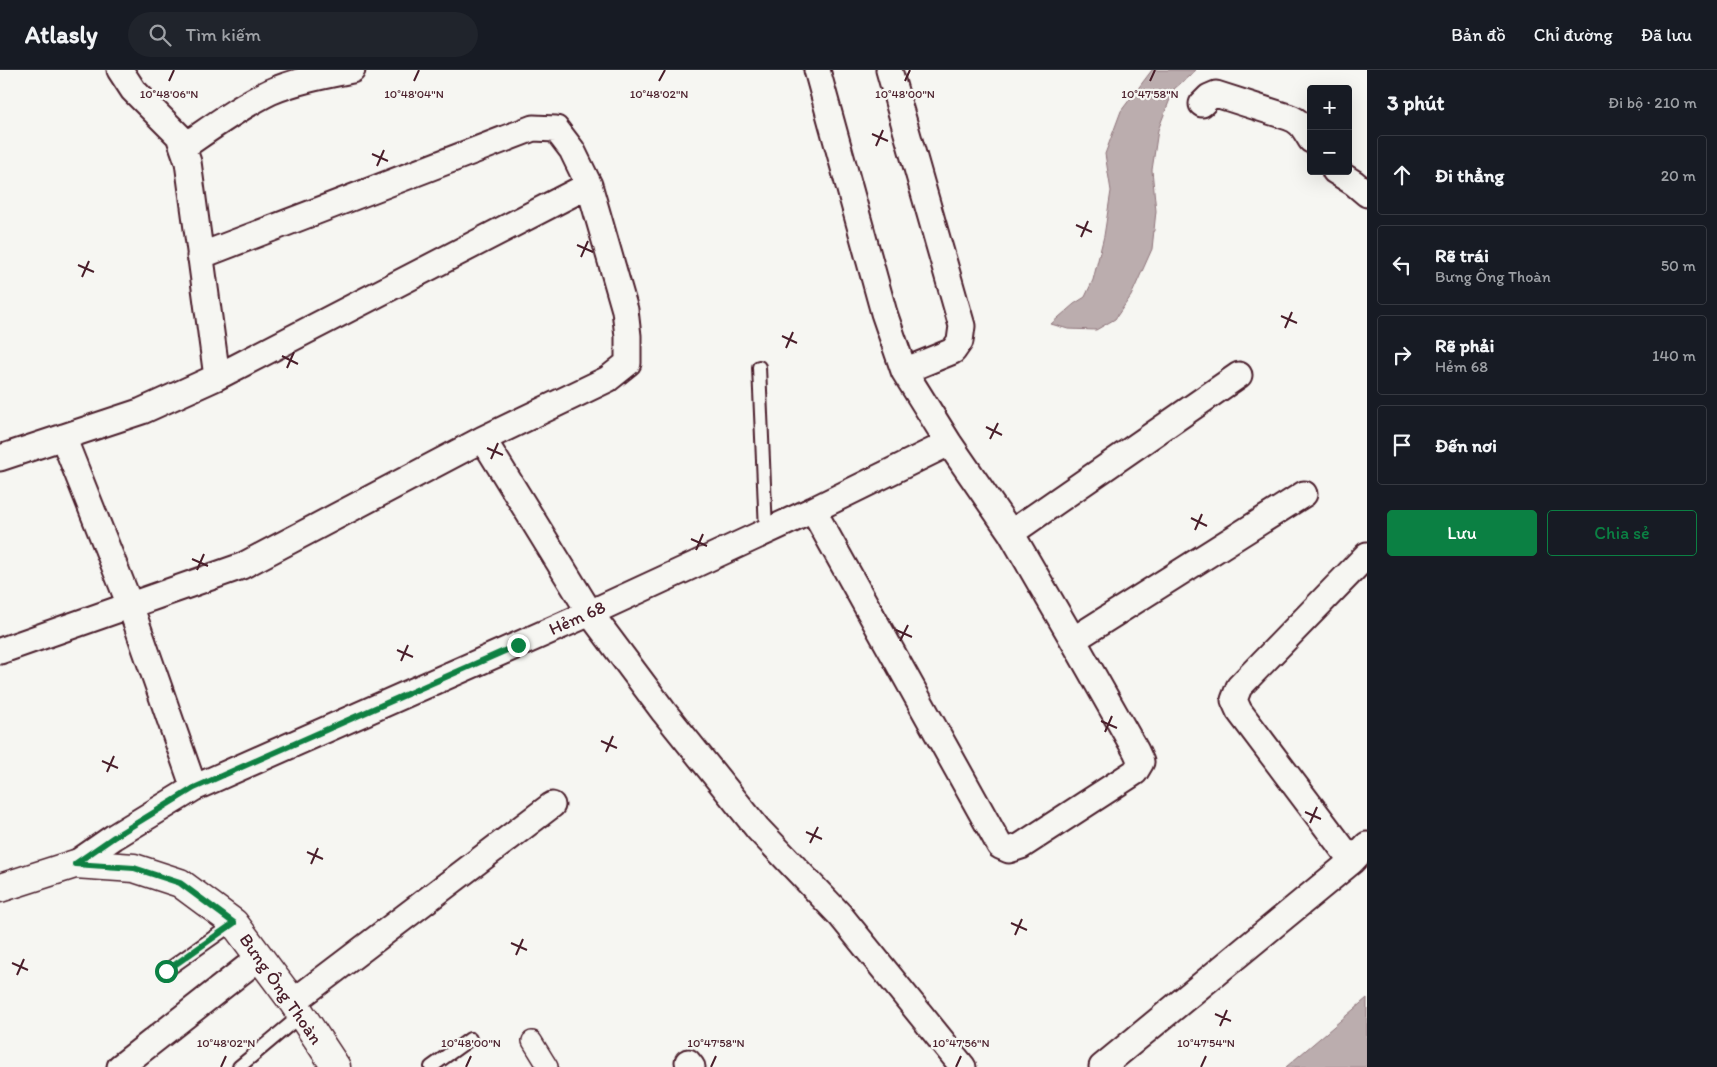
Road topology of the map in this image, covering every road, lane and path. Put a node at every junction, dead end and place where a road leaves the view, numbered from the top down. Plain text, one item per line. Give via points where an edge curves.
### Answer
1 (120, 70) edge
2 (352, 70) edge
3 (817, 70) edge
4 (889, 70) edge
5 (1202, 104) dead end
6 (1307, 133) edge
7 (183, 147) junction
8 (1341, 175) edge
9 (589, 185) junction
10 (1367, 194) edge
11 (200, 256) junction
12 (759, 366) dead end
13 (904, 371) junction
14 (1239, 375) dead end
15 (217, 377) junction
16 (62, 437) junction
17 (483, 439) junction
18 (949, 443) junction
19 (0, 458) edge
20 (1304, 494) dead end
21 (813, 510) junction
22 (766, 531) junction
23 (1011, 533) junction
24 (1367, 554) edge
25 (130, 605) junction
26 (590, 613) junction
27 (1074, 640) junction
28 (0, 651) edge
29 (194, 788) junction
30 (552, 805) dead end
31 (1360, 853) edge
32 (75, 864) junction
33 (0, 888) edge
34 (234, 923) junction
35 (260, 957) junction
36 (166, 971) dead end
37 (297, 1008) junction
38 (470, 1039) dead end
39 (532, 1041) dead end
40 (120, 1067) edge
41 (240, 1067) edge
42 (336, 1067) edge
43 (431, 1067) edge
44 (548, 1067) edge
45 (963, 1067) edge
46 (1102, 1067) edge

1 - 7 street via 134,90 179,136
2 - 7 street via 272,91
3 - 13 street via 884,313
4 - 13 street via 962,326 960,341 953,351
5 - 6 street via 1216,94 1297,120
7 - 11 street via 188,162
8 - 10 street
9 - 11 street via 572,150 556,129 533,128
9 - 15 street
9 - 17 street via 625,310 628,363 608,379
11 - 15 street
12 - 22 lane
13 - 18 street
14 - 23 street
15 - 16 street via 142,411
16 - 19 street
16 - 25 street
17 - 25 street via 242,566
17 - 26 street
18 - 21 street, Hẻm 68
18 - 23 street
20 - 27 street
21 - 22 street, Hẻm 68
21 - 27 street via 1000,846 1009,850 1021,846 1135,772 1141,762
22 - 26 street, Hẻm 68
23 - 27 street
24 - 31 street via 1239,687 1234,700 1239,711
25 - 28 street
25 - 29 street
26 - 29 street, Hẻm 68
26 - 45 street via 758,829 840,915
29 - 32 street, Hẻm 68
30 - 37 street
31 - 46 street
32 - 33 street, Bưng Ông Thoàn
32 - 34 street, Bưng Ông Thoàn via 134,868 180,883
34 - 35 street, Bưng Ông Thoàn
34 - 36 lane
35 - 37 street, Bưng Ông Thoàn
35 - 40 street
37 - 41 lane
37 - 42 street, Bưng Ông Thoàn
38 - 43 lane
39 - 44 street

